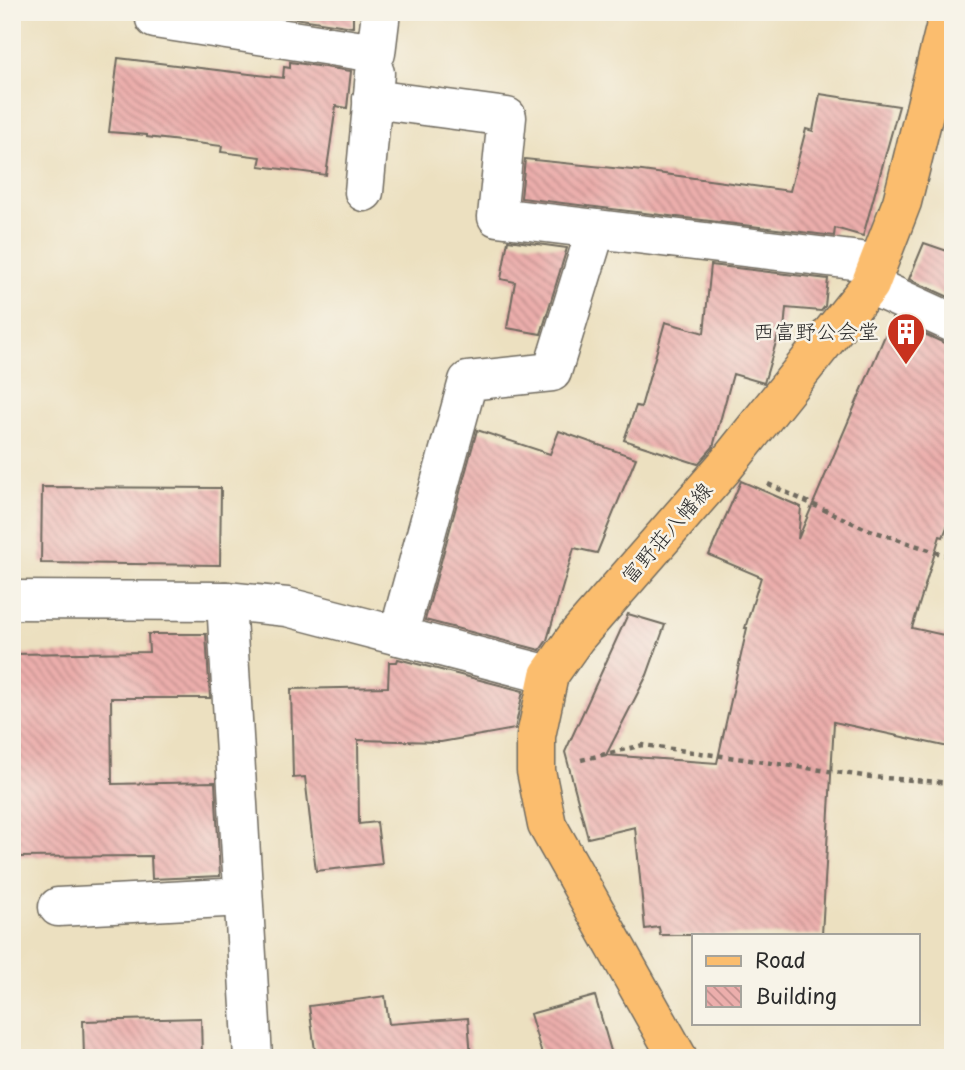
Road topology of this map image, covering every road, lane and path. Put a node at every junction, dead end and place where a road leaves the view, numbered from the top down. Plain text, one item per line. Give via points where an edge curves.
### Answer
1 (156, 12) edge
2 (381, 12) edge
3 (949, 12) edge
4 (376, 53) junction
5 (372, 99) junction
6 (364, 192) dead end
7 (596, 229) junction
8 (865, 273) junction
9 (953, 323) edge
10 (726, 465) junction
11 (953, 558) edge
12 (12, 600) edge
13 (226, 601) junction
14 (398, 636) junction
15 (549, 675) junction
16 (536, 771) junction
17 (953, 783) edge
18 (243, 897) junction
19 (58, 907) dead end
20 (253, 1058) edge
21 (678, 1058) edge

1 - 4 street via 155,19
2 - 4 street
3 - 8 main road, 富野荘八幡線 via 902,202
4 - 5 street
5 - 6 street
5 - 7 street via 507,117 497,217
7 - 8 street
7 - 14 street via 552,372 468,381
8 - 9 street
8 - 10 main road, 富野荘八幡線
10 - 11 path via 864,528
10 - 15 main road, 富野荘八幡線 via 576,637
12 - 13 street
13 - 14 street via 287,607
13 - 18 street
14 - 15 street
15 - 16 main road, 富野荘八幡線 via 537,736
16 - 17 path via 643,746
16 - 21 main road, 富野荘八幡線 via 548,825
18 - 19 street
18 - 20 street

